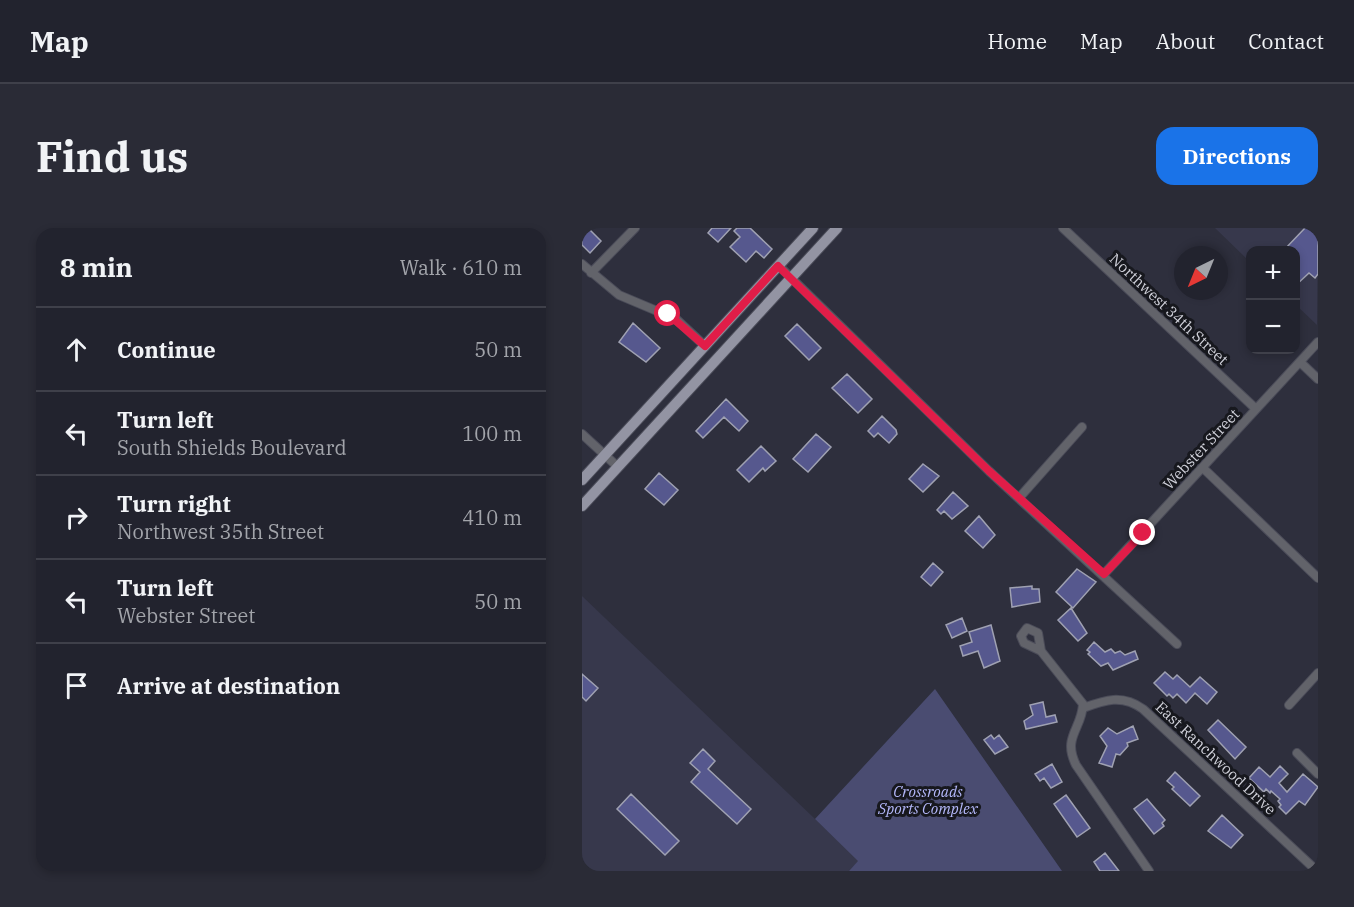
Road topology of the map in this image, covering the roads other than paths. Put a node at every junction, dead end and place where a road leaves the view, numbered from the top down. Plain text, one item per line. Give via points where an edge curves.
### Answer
1 (635, 228) edge
2 (813, 228) edge
3 (837, 228) edge
4 (1063, 228) edge
5 (582, 264) edge
6 (778, 266) junction
7 (591, 273) junction
8 (791, 278) junction
9 (1318, 342) edge
10 (705, 346) junction
11 (1300, 362) junction
12 (1318, 379) edge
13 (1256, 410) junction
14 (1082, 427) dead end
15 (582, 434) edge
16 (605, 455) junction
17 (618, 467) junction
18 (1203, 468) junction
19 (582, 480) edge
20 (1019, 498) junction
21 (582, 506) edge
22 (1104, 574) junction
23 (1318, 578) edge
24 (1177, 644) dead end
25 (1041, 651) dead end
26 (1318, 673) edge
27 (1289, 705) dead end
28 (1083, 708) junction
29 (1297, 753) dead end
30 (1318, 774) edge
31 (1149, 871) edge
32 (1317, 871) edge

1 - 7 street
2 - 6 main road
3 - 8 main road
4 - 13 street, Northwest 34th Street
5 - 7 street
6 - 8 street
6 - 10 main road
7 - 10 street via 619,295 676,319
8 - 17 main road
8 - 20 street
9 - 11 street, Webster Street
10 - 16 main road
11 - 12 street
11 - 13 street, Webster Street
13 - 18 street, Webster Street
14 - 20 street
15 - 16 street
16 - 17 street
16 - 19 main road
17 - 21 main road
18 - 22 street, Webster Street
18 - 23 street
20 - 22 street
22 - 24 street
25 - 28 street via 1081,700
26 - 27 street
28 - 31 street via 1071,738 1073,759
28 - 32 street, East Ranchwood Drive via 1120,699 1143,709
29 - 30 street

